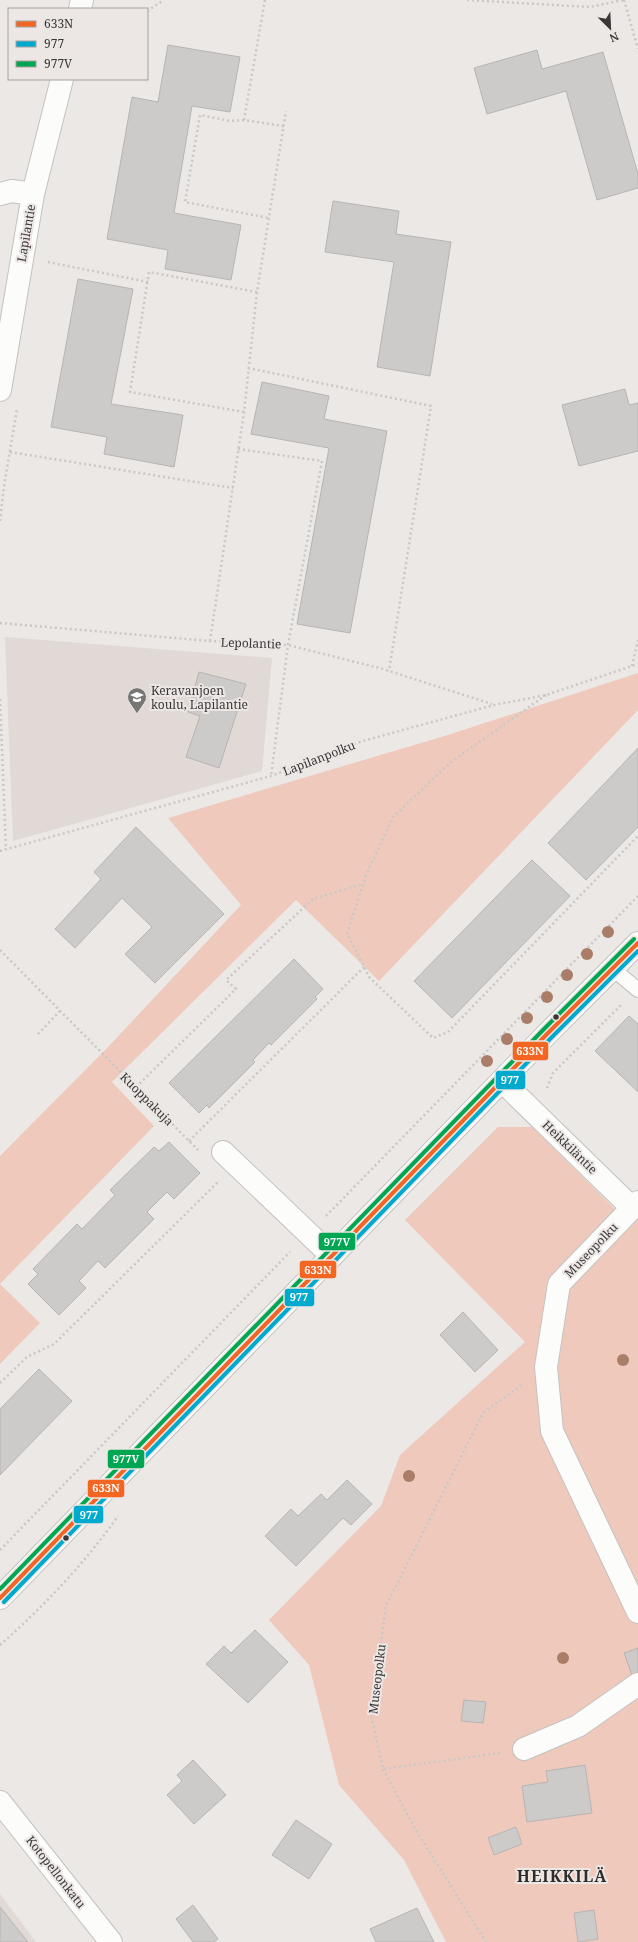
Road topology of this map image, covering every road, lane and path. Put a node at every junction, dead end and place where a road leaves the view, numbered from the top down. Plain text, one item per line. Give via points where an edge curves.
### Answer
1 (164, 0) edge
2 (265, 0) edge
3 (467, 0) edge
4 (623, 0) edge
5 (148, 10) edge
6 (638, 49) edge
7 (62, 80) edge
8 (286, 111) dead end
9 (244, 120) junction
10 (284, 126) junction
11 (0, 194) edge
12 (33, 194) junction
13 (269, 218) junction
14 (42, 260) dead end
15 (148, 282) junction
16 (257, 292) junction
17 (248, 368) junction
18 (0, 390) edge
19 (244, 412) junction
20 (238, 449) junction
21 (10, 452) dead end
22 (233, 488) junction
23 (0, 623) edge
24 (638, 640) edge
25 (210, 641) junction
26 (288, 645) junction
27 (638, 664) edge
28 (632, 666) junction
29 (389, 671) junction
30 (546, 695) junction
31 (0, 699) edge
32 (494, 705) junction
33 (271, 776) junction
34 (638, 836) edge
35 (6, 850) junction
36 (0, 851) edge
37 (363, 884) junction
38 (638, 944) edge
39 (0, 950) edge
40 (364, 967) junction
41 (613, 969) junction
42 (637, 989) edge
43 (60, 1011) junction
44 (38, 1034) dead end
45 (502, 1081) junction
46 (136, 1087) junction
47 (530, 1108) junction
48 (189, 1141) junction
49 (199, 1151) dead end
50 (223, 1152) dead end
51 (218, 1181) dead end
52 (635, 1205) edge
53 (332, 1256) junction
54 (546, 1367) junction
55 (0, 1383) edge
56 (118, 1515) dead end
57 (0, 1598) edge
58 (638, 1612) edge
59 (0, 1644) edge
60 (638, 1684) edge
61 (524, 1750) joint
62 (383, 1769) junction
63 (0, 1802) edge
64 (111, 1942) edge
65 (486, 1942) edge

1 - 5 path
2 - 9 path
3 - 4 path via 590,7
4 - 6 path
7 - 12 street, Lapilantie
8 - 10 path
9 - 10 path
9 - 13 path via 230,121 200,115 185,202
10 - 13 path
11 - 12 street via 12,191
12 - 18 street, Lapilantie
13 - 16 path
14 - 15 path
15 - 16 path via 149,272
15 - 19 path via 130,392
16 - 17 path
17 - 19 path
17 - 29 path via 431,406
19 - 20 path
20 - 22 path
20 - 26 path via 322,461
21 - 22 path
22 - 25 path
23 - 25 path, Lepolantie
24 - 28 path
25 - 26 path, Lepolantie
26 - 29 path, Lepolantie
26 - 33 path
27 - 28 path, Lapilanpolku
28 - 30 path, Lapilanpolku
29 - 32 path, Lepolantie
30 - 32 path, Lapilanpolku
30 - 37 path via 451,762 393,817
31 - 35 path
32 - 33 path, Lapilanpolku via 363,741
33 - 35 path, Lapilanpolku
34 - 40 path via 448,1032 433,1038 369,977
35 - 36 path, Lapilanpolku
37 - 40 path via 347,933
37 - 46 path via 313,899 226,980 236,989
38 - 41 street
39 - 43 path, Kuoppakuja
40 - 48 path
41 - 42 lane
41 - 45 street
42 - 47 path via 553,1073 547,1083 546,1092
43 - 44 path
43 - 46 path, Kuoppakuja
45 - 47 street, Heikkiläntie
45 - 53 street
46 - 48 path, Kuoppakuja
47 - 52 street, Heikkiläntie
48 - 49 path, Kuoppakuja
50 - 53 street
51 - 55 path via 54,1344 27,1357
52 - 54 street, Museopolku via 559,1284
53 - 57 street
54 - 58 street, Museopolku via 552,1431
54 - 62 path, Museopolku via 484,1413 386,1606 371,1715
56 - 59 path via 86,1558 28,1621
60 - 61 street via 578,1726
61 - 62 path
62 - 65 path, Museopolku via 414,1827
63 - 64 street, Kotopellonkatu

